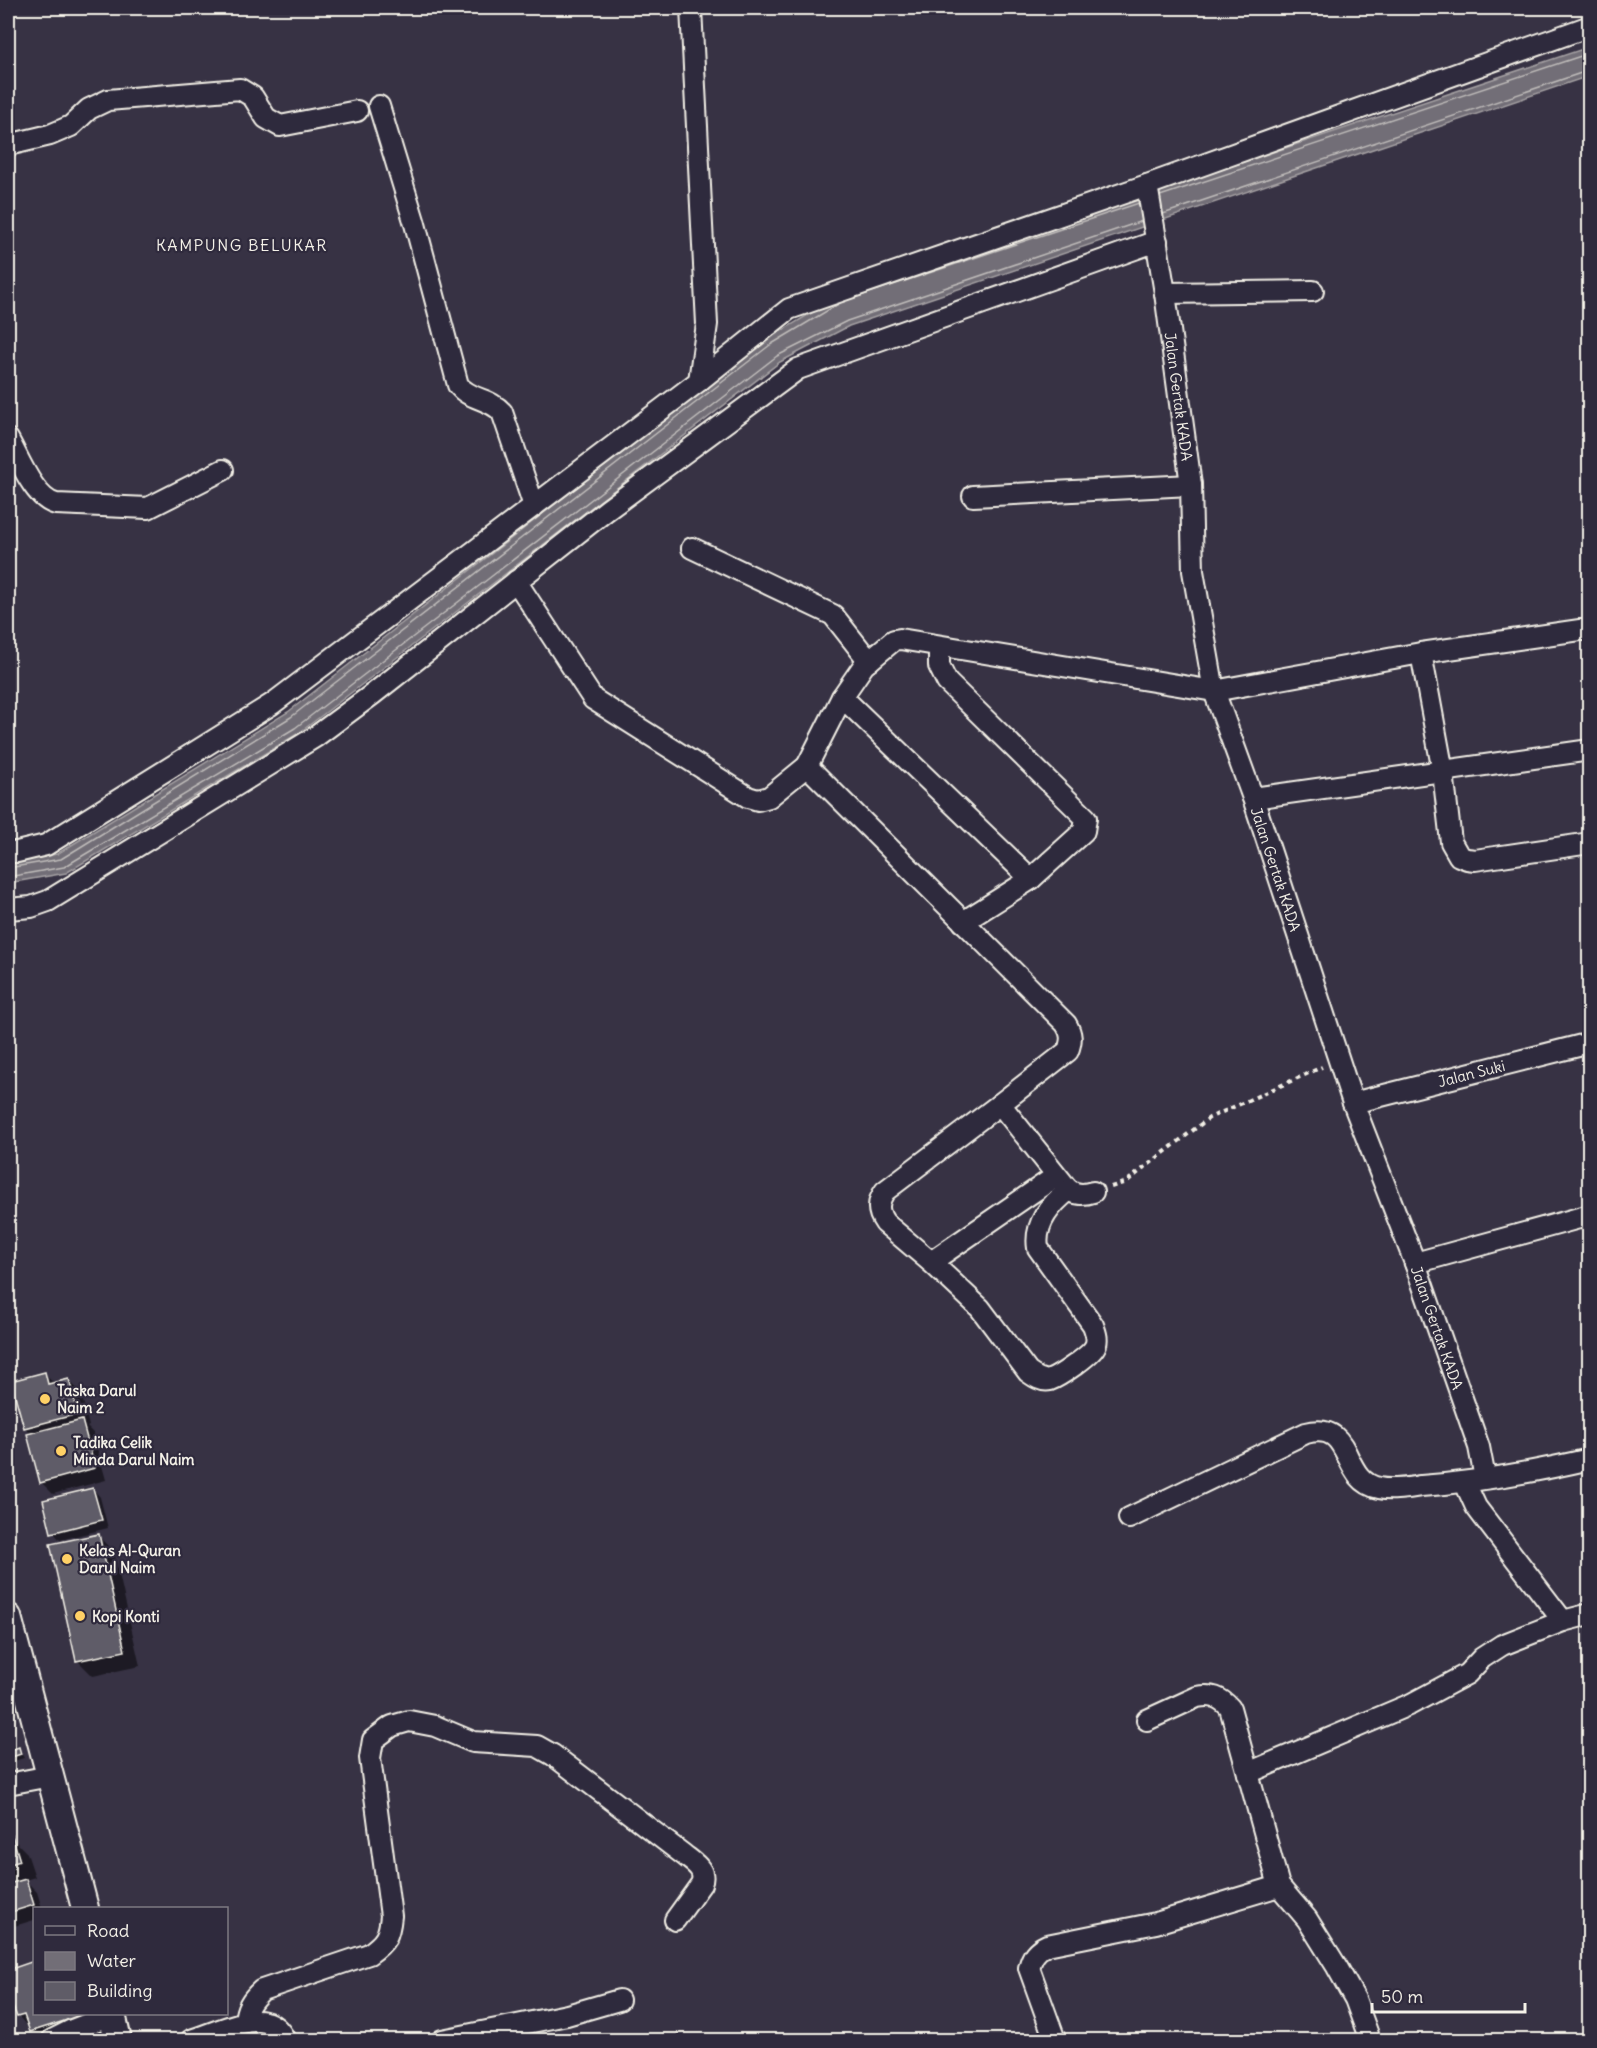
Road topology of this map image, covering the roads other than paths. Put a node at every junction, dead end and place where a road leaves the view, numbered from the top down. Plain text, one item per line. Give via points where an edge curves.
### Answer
1 (691, 8) edge
2 (1590, 26) edge
3 (379, 106) dead end
4 (357, 111) dead end
5 (8, 145) edge
6 (1147, 185) junction
7 (1157, 241) junction
8 (1313, 291) dead end
9 (1165, 293) junction
10 (699, 381) junction
11 (8, 439) edge
12 (223, 470) dead end
13 (1191, 485) junction
14 (973, 496) dead end
15 (534, 506) junction
16 (692, 548) dead end
17 (516, 581) junction
18 (1590, 630) edge
19 (939, 647) junction
20 (1421, 653) junction
21 (869, 661) junction
22 (1214, 691) junction
23 (842, 697) junction
24 (1590, 750) edge
25 (807, 766) junction
26 (1443, 772) junction
27 (1252, 798) junction
28 (1590, 843) edge
29 (8, 852) edge
30 (1031, 879) junction
31 (8, 909) edge
32 (963, 922) junction
33 (1590, 1042) edge
34 (1353, 1103) junction
35 (1000, 1104) junction
36 (1063, 1183) junction
37 (1093, 1192) road end
38 (1590, 1215) edge
39 (931, 1262) junction
40 (1415, 1263) junction
41 (1590, 1459) edge
42 (1485, 1478) junction
43 (1465, 1483) junction
44 (1129, 1518) dead end
45 (1590, 1614) edge
46 (8, 1617) edge
47 (1563, 1622) junction
48 (1147, 1720) dead end
49 (1248, 1773) junction
50 (50, 1776) junction
51 (8, 1784) edge
52 (1279, 1886) junction
53 (85, 1907) edge
54 (675, 1920) dead end
55 (619, 2000) dead end
56 (110, 2015) edge
57 (113, 2015) edge
58 (245, 2022) junction
59 (51, 2040) edge
60 (118, 2040) edge
61 (191, 2040) edge
62 (285, 2040) edge
63 (442, 2040) edge
64 (1055, 2040) edge
65 (1370, 2040) edge

1 - 10 street via 707,324
2 - 6 street
3 - 15 street via 458,385 465,393 495,405 502,412
4 - 5 street via 280,126 266,118 253,97 240,89 108,100 50,135
6 - 7 street, Jalan Gertak KADA
6 - 10 street via 789,309
7 - 9 street, Jalan Gertak KADA
7 - 17 street via 798,369
8 - 9 street
9 - 13 street, Jalan Gertak KADA
10 - 15 street
11 - 12 street via 39,493 56,504 148,508
13 - 14 street
13 - 22 street, Jalan Gertak KADA via 1193,572
15 - 29 street via 272,704 46,845
16 - 21 street via 833,615
17 - 25 street via 596,701 753,799 769,797
17 - 31 street via 315,737 48,901
18 - 20 street
19 - 21 street via 894,640
19 - 22 street
19 - 30 street via 939,666 947,682 1086,818 1084,831
20 - 22 street
20 - 26 street
21 - 23 street
22 - 27 street, Jalan Gertak KADA
23 - 25 street
23 - 30 street
24 - 26 street
25 - 32 street
26 - 27 street
26 - 28 street via 1451,842 1459,856 1475,860
27 - 34 street, Jalan Gertak KADA
30 - 32 street
32 - 35 street via 1071,1032 1068,1051
33 - 34 street, Jalan Suki
34 - 40 street, Jalan Gertak KADA
35 - 36 street
35 - 39 street via 880,1198 878,1207 885,1223
36 - 37 street via 1078,1194
36 - 39 street
36 - 39 street via 1039,1228 1038,1248 1093,1325 1097,1341 1088,1355 1057,1376 1050,1380 1034,1377 980,1308
38 - 40 street
40 - 42 street, Jalan Gertak KADA via 1479,1447
41 - 42 street
42 - 43 street
43 - 44 street via 1385,1489 1371,1486 1356,1473 1334,1436 1323,1430 1306,1433
43 - 47 street via 1476,1507
45 - 47 street
46 - 50 main road
47 - 49 street via 1502,1645 1467,1674 1411,1704
48 - 49 street via 1197,1697 1222,1699 1230,1708
49 - 52 street
50 - 51 street
50 - 53 main road
52 - 64 street via 1155,1923 1039,1949 1029,1968
52 - 65 street via 1307,1919 1337,1966
54 - 58 street via 701,1884 703,1872 562,1762 537,1746 473,1742 435,1726 409,1721 392,1726 373,1740 370,1758 390,1932 382,1945 369,1954 262,1990 245,2012
55 - 63 street via 567,2015
56 - 59 street
57 - 60 main road
58 - 61 street
58 - 62 street via 266,2022 279,2029

